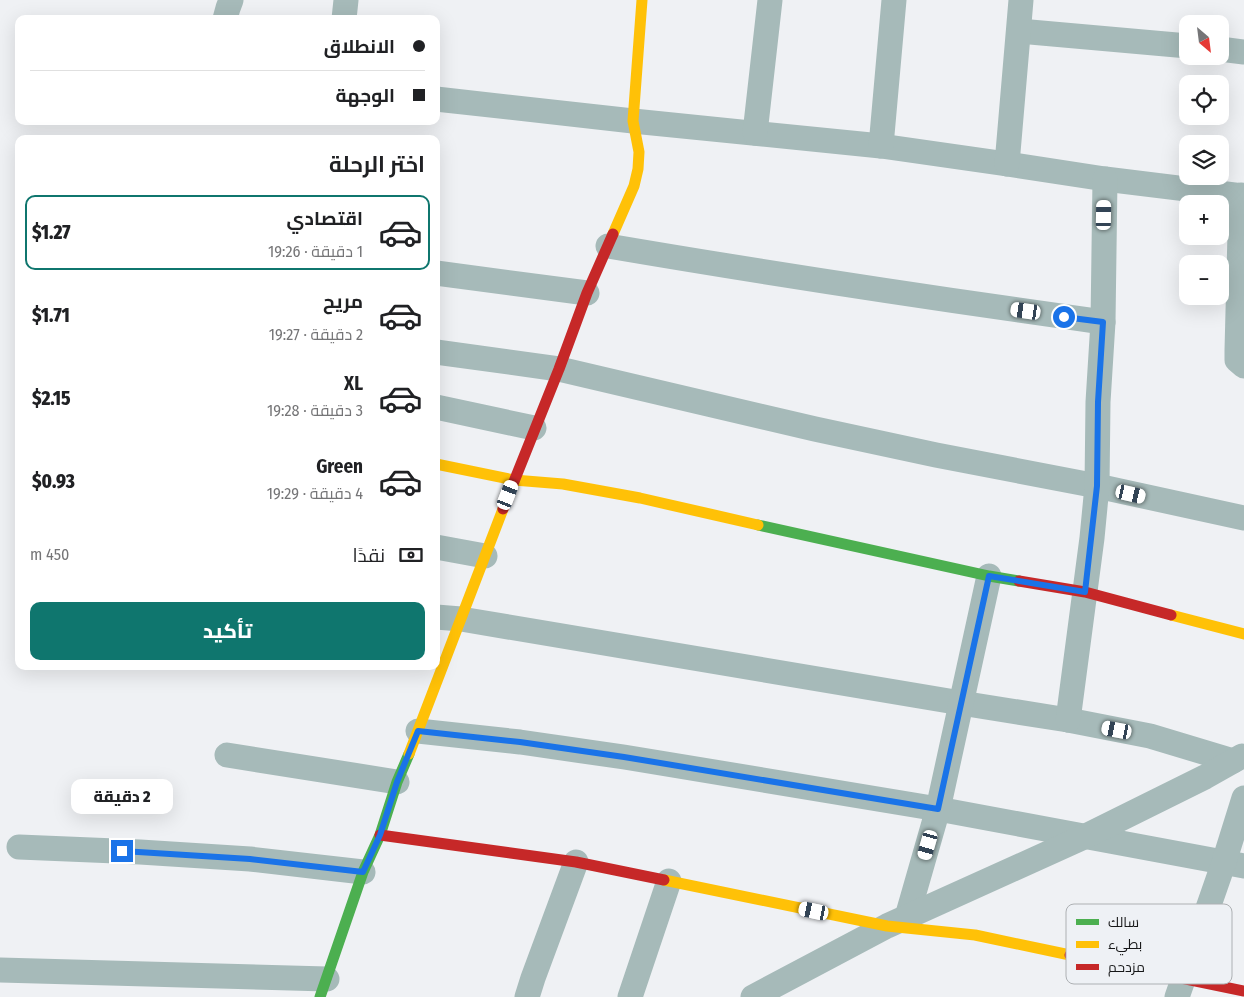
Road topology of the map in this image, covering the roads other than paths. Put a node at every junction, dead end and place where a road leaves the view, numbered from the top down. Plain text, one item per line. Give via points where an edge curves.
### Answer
1 (231, 0) edge
2 (346, 0) edge
3 (642, 0) edge
4 (770, 0) edge
5 (894, 0) edge
6 (1022, 0) edge
7 (226, 15) edge
8 (344, 15) edge
9 (1019, 31) junction
10 (1179, 45) edge
11 (1229, 51) edge
12 (1244, 52) edge
13 (440, 98) edge
14 (633, 121) junction
15 (755, 133) junction
16 (881, 146) junction
17 (1008, 164) junction
18 (1105, 179) junction
19 (1243, 195) edge
20 (608, 246) junction
21 (440, 274) edge
22 (587, 293) junction
23 (1103, 322) junction
24 (440, 353) edge
25 (1244, 366) edge
26 (559, 369) junction
27 (440, 408) edge
28 (534, 428) junction
29 (440, 465) edge
30 (514, 480) junction
31 (1097, 486) junction
32 (1244, 518) edge
33 (440, 548) edge
34 (485, 556) junction
35 (989, 576) junction
36 (1085, 592) junction
37 (440, 617) edge
38 (461, 619) junction
39 (1244, 634) edge
40 (961, 703) junction
41 (1068, 720) junction
42 (418, 731) junction
43 (227, 755) dead end
44 (1238, 758) edge
45 (397, 782) junction
46 (1244, 798) edge
47 (938, 809) junction
48 (380, 835) junction
49 (1086, 836) junction
50 (19, 847) dead end
51 (576, 862) junction
52 (1234, 864) edge
53 (363, 872) junction
54 (669, 881) junction
55 (1217, 904) edge
56 (897, 921) junction
57 (1066, 958) edge
58 (0, 970) edge
59 (1165, 984) edge
60 (324, 988) edge
61 (1181, 988) edge
62 (1244, 991) edge
63 (527, 997) edge
64 (630, 997) edge
65 (753, 997) edge

1 - 7 street
2 - 8 street
3 - 14 street
4 - 15 street
5 - 16 street
6 - 9 street
9 - 10 street
9 - 17 street
11 - 12 street
13 - 14 street
14 - 15 street
14 - 20 street via 639,152 638,169
15 - 16 street
16 - 17 street
17 - 18 street
18 - 19 street
18 - 23 street
19 - 25 street via 1237,360
20 - 22 street
20 - 23 street
21 - 22 street
22 - 26 street
23 - 31 street
24 - 26 street
26 - 28 street
26 - 31 street via 816,429
27 - 28 street
28 - 30 street
29 - 30 street
30 - 34 street
30 - 35 street via 563,484 640,498
31 - 32 street
31 - 36 street
33 - 34 street
34 - 38 street
35 - 36 street
35 - 40 street
36 - 39 street
36 - 41 street
37 - 38 street
38 - 40 street
38 - 42 street
40 - 41 street
40 - 47 street
41 - 44 street
42 - 45 street
42 - 47 street via 624,757
43 - 45 street
44 - 49 street
45 - 48 street
46 - 52 street
47 - 49 street
47 - 56 street
48 - 51 street
48 - 53 street
49 - 52 street
49 - 56 street
50 - 53 street via 250,859
51 - 54 street
51 - 63 street
52 - 55 street
53 - 60 street
54 - 56 street
54 - 64 street
56 - 57 street via 975,935
56 - 65 street
58 - 60 street
59 - 61 street
61 - 62 street

